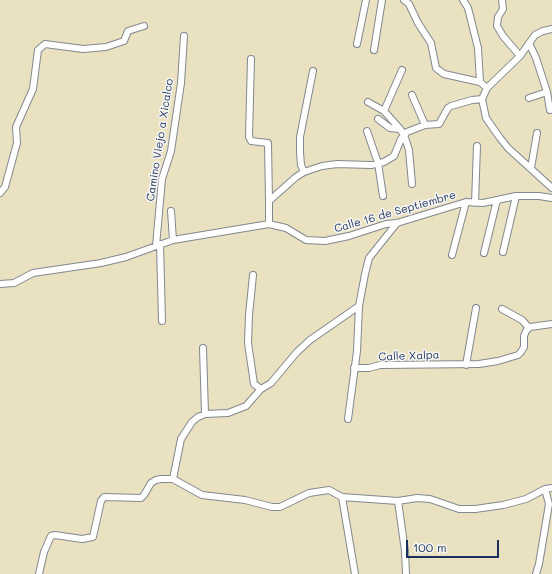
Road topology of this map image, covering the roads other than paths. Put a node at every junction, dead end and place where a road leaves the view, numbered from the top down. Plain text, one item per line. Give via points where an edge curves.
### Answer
1 (366, 0) edge
2 (382, 0) edge
3 (463, 0) edge
4 (502, 0) edge
5 (409, 1) edge
6 (144, 26) dead end
7 (552, 29) edge
8 (184, 36) dead end
9 (529, 43) junction
10 (357, 44) dead end
11 (374, 50) dead end
12 (520, 56) junction
13 (251, 59) dead end
14 (402, 70) dead end
15 (312, 71) dead end
16 (480, 82) junction
17 (487, 88) junction
18 (547, 92) junction
19 (412, 95) dead end
20 (529, 98) dead end
21 (482, 99) junction
22 (368, 102) dead end
23 (550, 110) dead end
24 (384, 111) junction
25 (378, 120) dead end
26 (425, 125) junction
27 (400, 129) junction
28 (367, 131) dead end
29 (537, 133) dead end
30 (404, 135) junction
31 (477, 146) dead end
32 (378, 163) junction
33 (531, 168) junction
34 (304, 172) junction
35 (412, 184) dead end
36 (552, 188) edge
37 (0, 193) edge
38 (383, 196) dead end
39 (516, 196) junction
40 (552, 198) edge
41 (497, 200) junction
42 (269, 201) junction
43 (466, 202) junction
44 (475, 203) junction
45 (170, 211) dead end
46 (398, 223) junction
47 (269, 224) junction
48 (174, 240) junction
49 (158, 245) junction
50 (503, 252) dead end
51 (484, 253) dead end
52 (452, 255) dead end
53 (253, 275) dead end
54 (0, 284) edge
55 (359, 306) junction
56 (476, 308) dead end
57 (502, 308) dead end
58 (162, 321) dead end
59 (552, 324) edge
60 (529, 328) junction
61 (203, 348) dead end
62 (466, 365) junction
63 (354, 368) junction
64 (261, 390) junction
65 (205, 414) junction
66 (348, 419) dead end
67 (173, 479) junction
68 (552, 488) edge
69 (545, 489) junction
70 (342, 497) junction
71 (398, 501) junction
72 (39, 574) edge
73 (355, 574) edge
74 (406, 574) edge
75 (536, 574) edge

1 - 10 street
2 - 11 street
3 - 16 street via 468,8 478,48
4 - 12 street via 503,9 498,17 497,26
5 - 16 street via 418,23 431,43 436,68 444,74
6 - 37 street via 128,31 124,41 106,47 83,49 45,44 38,50 33,89 16,127 17,143 5,187
7 - 9 street via 535,35
8 - 49 street, Camino Viejo a Xicalco via 181,84 171,151 162,179
9 - 12 street
9 - 18 street
12 - 17 street
13 - 42 street via 249,137 251,141 268,143
14 - 24 street
15 - 34 street via 300,137 301,165
16 - 17 street
17 - 21 street
18 - 20 street
18 - 23 street
19 - 26 street
21 - 26 street via 451,106 439,124
21 - 33 street via 486,118 500,138
22 - 24 street
24 - 27 street
25 - 27 street via 390,128
26 - 30 street
27 - 30 street
28 - 32 street
29 - 33 street
30 - 32 street via 394,156
30 - 35 street via 409,150
31 - 44 street
32 - 34 street via 337,164
32 - 38 street
33 - 36 street
34 - 42 street
39 - 40 street, Calle 16 de Septiembre
39 - 41 street, Calle 16 de Septiembre
39 - 50 street
41 - 44 street, Calle 16 de Septiembre
41 - 51 street
42 - 47 street
43 - 44 street, Calle 16 de Septiembre
43 - 46 street, Calle 16 de Septiembre
43 - 52 street
45 - 48 street
46 - 47 street, Calle 16 de Septiembre via 325,241 306,240 286,228
46 - 55 street via 369,258
47 - 48 street
48 - 49 street
49 - 54 street via 126,257 32,273 14,283
49 - 58 street, Camino Viejo a Xicalco
53 - 64 street via 248,344 254,384
55 - 63 street
55 - 64 street via 310,340 271,383
56 - 62 street
57 - 60 street via 522,320
59 - 60 street
60 - 62 street, Calle Xalpa via 524,336 524,347 518,355
61 - 65 street
62 - 63 street, Calle Xalpa via 380,365
63 - 66 street
64 - 65 street via 246,406 237,411
65 - 67 street via 192,422 181,439
67 - 70 street via 202,495 245,500 272,507 280,507 309,493 329,490
67 - 72 street via 156,480 141,498 104,497 93,537 82,539 51,536
68 - 69 street
69 - 71 street via 526,499 475,510 459,509 430,499
69 - 75 street via 550,504
70 - 71 street
70 - 73 street
71 - 74 street

